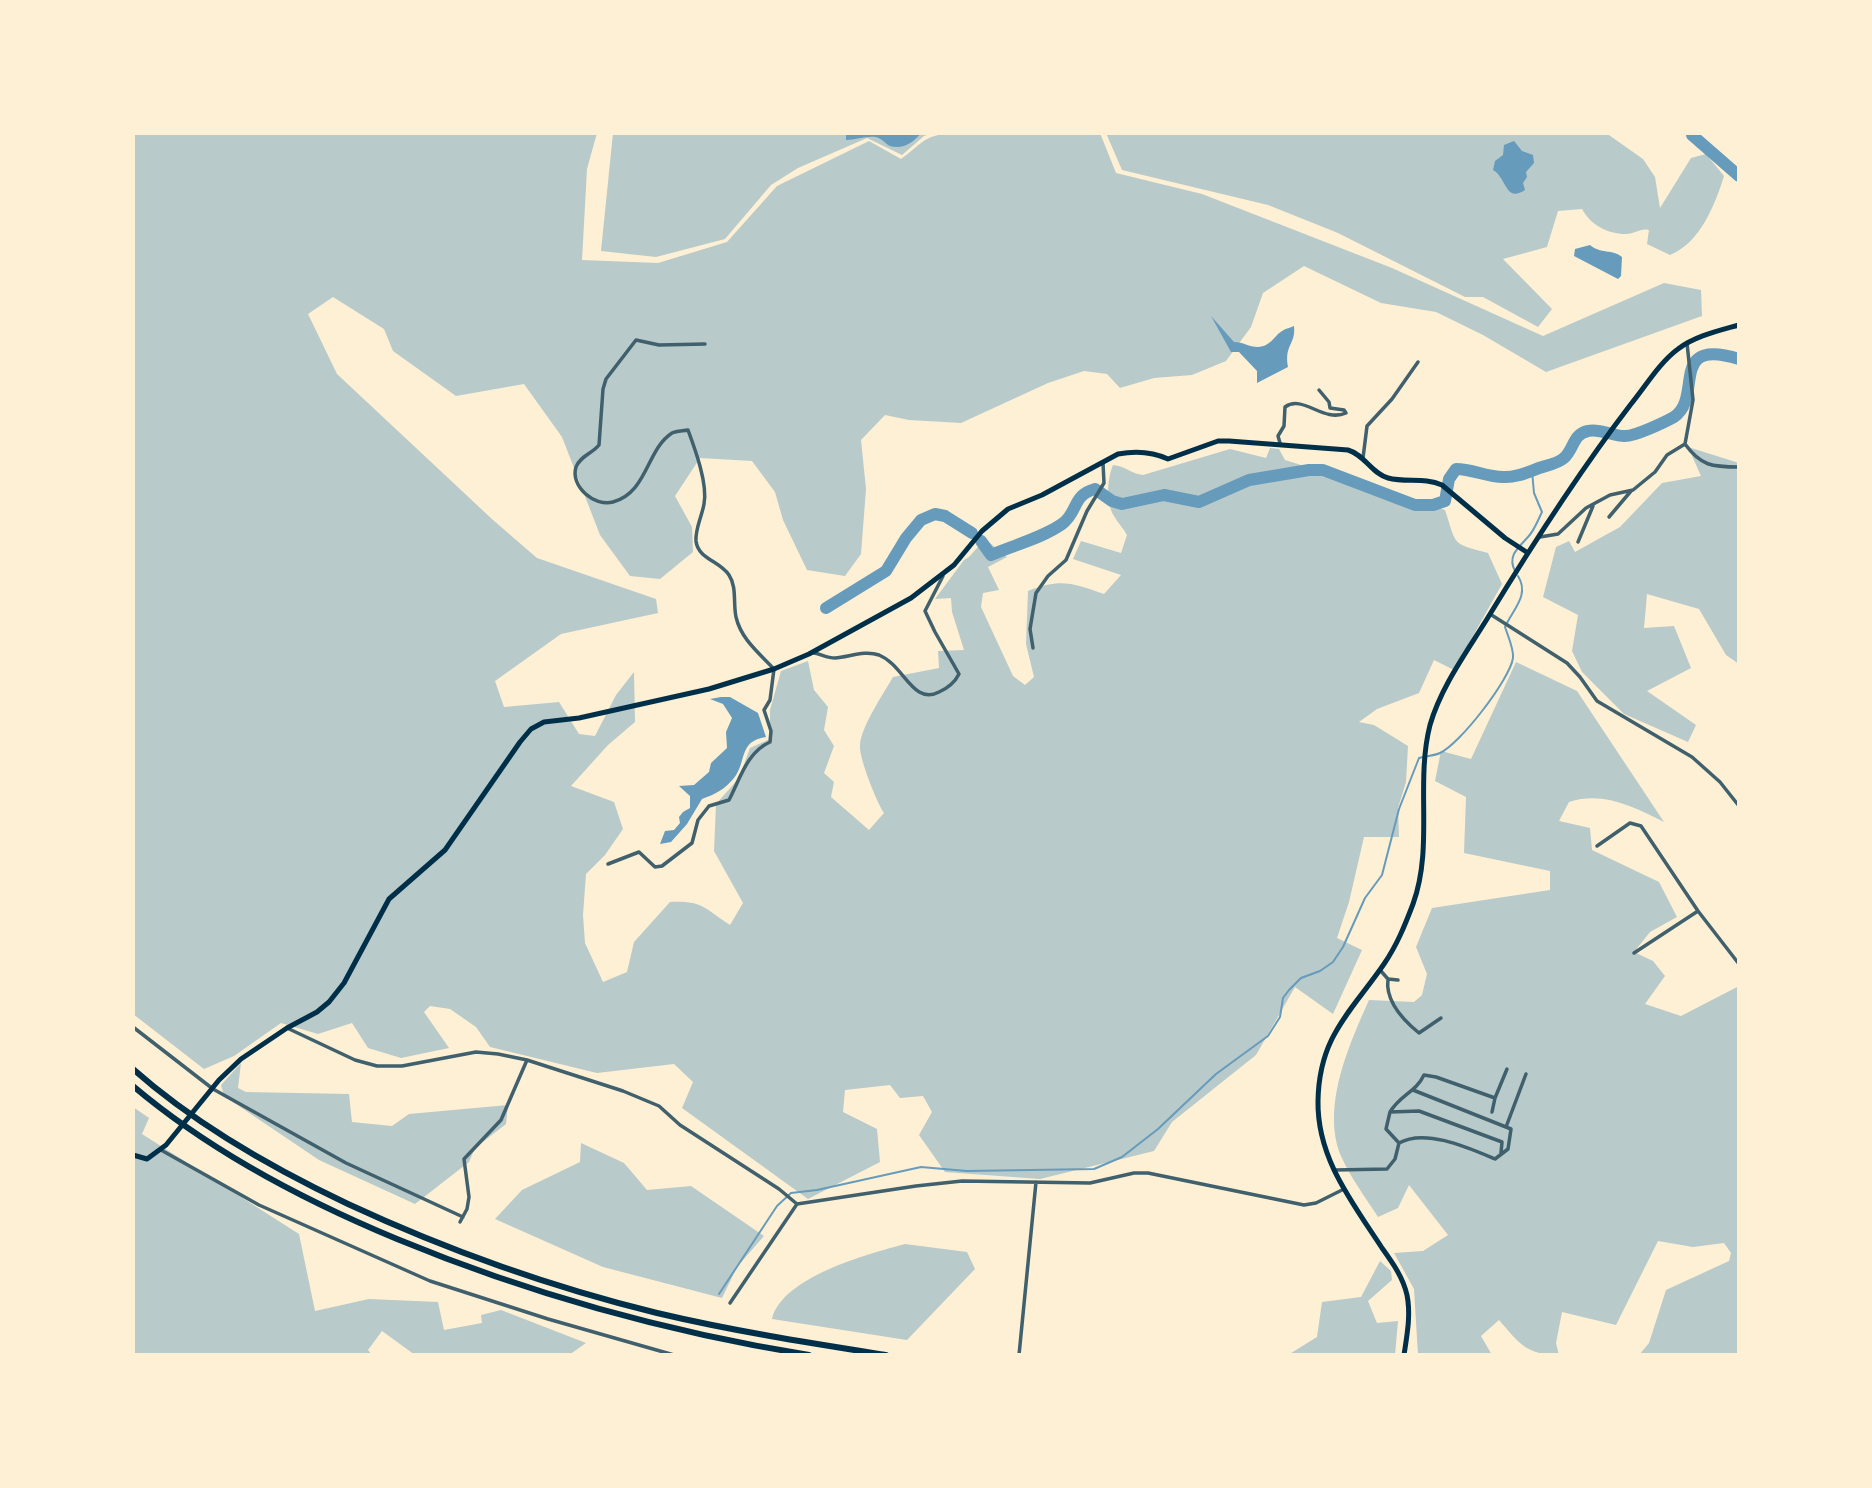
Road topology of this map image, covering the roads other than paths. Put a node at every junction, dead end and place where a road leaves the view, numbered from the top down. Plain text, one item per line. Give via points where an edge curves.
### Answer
1 (1739, 325) edge
2 (1687, 343) junction
3 (705, 344) dead end
4 (1418, 362) dead end
5 (1319, 390) dead end
6 (1280, 443) junction
7 (1685, 444) junction
8 (1363, 458) junction
9 (1103, 463) junction
10 (1739, 467) edge
11 (1633, 490) junction
12 (1594, 504) junction
13 (1609, 517) dead end
14 (1538, 537) junction
15 (1578, 542) dead end
16 (1528, 553) junction
17 (945, 573) junction
18 (1490, 614) junction
19 (1033, 648) dead end
20 (809, 654) junction
21 (774, 668) junction
22 (1739, 806) edge
23 (1597, 846) dead end
24 (608, 864) dead end
25 (1698, 911) junction
26 (1634, 953) dead end
27 (1739, 964) edge
28 (1380, 970) junction
29 (1388, 979) junction
30 (1398, 980) dead end
31 (1441, 1018) dead end
32 (133, 1027) edge
33 (287, 1028) junction
34 (527, 1060) junction
35 (133, 1069) edge
36 (1507, 1069) dead end
37 (1526, 1074) dead end
38 (133, 1086) edge
39 (211, 1090) junction
40 (1413, 1090) junction
41 (1495, 1098) junction
42 (1390, 1112) junction
43 (1492, 1112) dead end
44 (1506, 1127) junction
45 (1399, 1143) junction
46 (164, 1147) junction
47 (1500, 1154) junction
48 (133, 1155) edge
49 (1333, 1170) junction
50 (1036, 1182) junction
51 (1344, 1188) junction
52 (797, 1204) junction
53 (730, 1303) dead end
54 (674, 1355) edge
55 (809, 1355) edge
56 (886, 1355) edge
57 (1019, 1355) edge
58 (1404, 1355) edge

1 - 2 main road
2 - 7 street via 1693,400
2 - 14 main road via 1675,351 1602,442
3 - 21 street via 659,345 636,340 606,379 600,445 579,460 576,477 590,498 611,502 627,496 673,432 688,430 705,500 696,535 699,551 727,571 745,638
4 - 8 street via 1367,426
5 - 6 street via 1330,408 1346,413 1331,415 1291,403 1285,407
6 - 8 main road via 1348,450
6 - 9 main road via 1218,441 1168,459 1128,452
7 - 10 street via 1696,459 1714,467
7 - 11 street
8 - 16 main road via 1390,479 1430,480 1448,489
9 - 17 main road via 1008,509
9 - 19 street via 1104,483 1066,560 1036,593 1030,629
11 - 12 street
11 - 13 street
12 - 14 street via 1558,534
12 - 15 street
14 - 16 main road
16 - 18 main road
17 - 20 main road via 911,598
17 - 20 street via 925,611 959,674 941,691 932,695 916,691 894,663 878,655 834,658
18 - 22 street via 1567,663 1597,701 1692,757
18 - 28 main road via 1444,689 1432,721 1425,760 1421,878 1403,931
20 - 21 main road
21 - 24 street via 770,700 764,710 770,741 751,758 729,800 709,806 698,820 692,843 662,866 655,867 639,852
21 - 33 main road via 709,689 544,722 531,729 445,850 389,899 329,1002
23 - 25 street via 1630,823 1642,826
25 - 26 street
25 - 27 street
28 - 29 street
28 - 49 main road via 1339,1023 1325,1056 1318,1116
29 - 30 street
29 - 31 street via 1391,1003 1419,1033
32 - 39 street
33 - 34 street via 377,1066 402,1066 476,1052
33 - 39 main road via 241,1059
34 - 39 street via 501,1120 464,1159 470,1197 461,1220
34 - 52 street via 659,1106
35 - 56 highway via 178,1106 273,1167 372,1215 482,1259 656,1312
36 - 41 street
37 - 44 street
38 - 55 highway via 268,1178 422,1250 594,1309
39 - 46 main road
40 - 41 street via 1424,1075
40 - 42 street
40 - 44 street
41 - 43 street
42 - 45 street via 1386,1129
42 - 47 street via 1419,1111 1502,1142
44 - 47 street via 1511,1129 1508,1149
45 - 47 street via 1408,1138 1447,1140 1495,1158
45 - 49 street via 1387,1169
46 - 48 main road via 148,1158
46 - 54 street via 259,1205 431,1280
49 - 51 main road
50 - 51 street via 1090,1183 1148,1173 1304,1205
50 - 52 street via 962,1181
50 - 57 street
51 - 58 main road via 1405,1288 1409,1314
52 - 53 street

